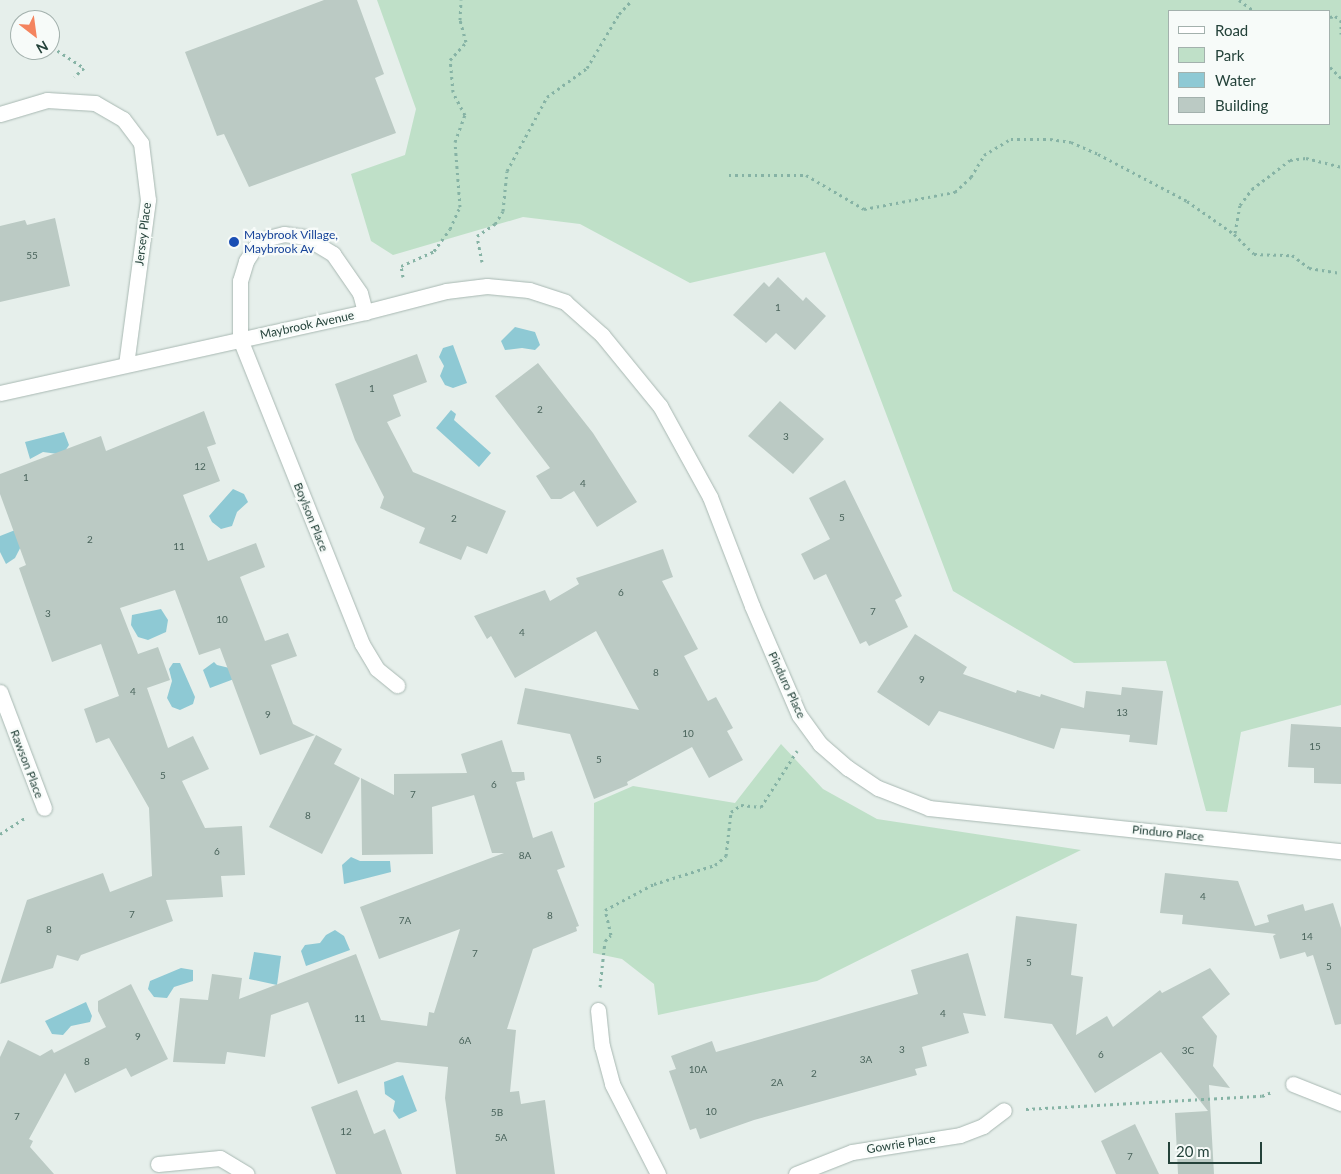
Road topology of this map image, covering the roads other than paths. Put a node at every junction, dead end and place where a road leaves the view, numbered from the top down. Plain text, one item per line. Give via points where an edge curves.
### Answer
1 (0, 114) edge
2 (365, 312) junction
3 (602, 335) joint
4 (240, 339) junction
5 (126, 364) junction
6 (0, 393) edge
7 (397, 685) dead end
8 (0, 692) edge
9 (44, 808) dead end
10 (1341, 852) edge
11 (598, 1010) road end
12 (1293, 1084) road end
13 (1341, 1103) edge
14 (1004, 1110) road end
15 (158, 1164) dead end
16 (247, 1174) edge
17 (658, 1174) edge
18 (796, 1174) edge

1 - 5 street, Jersey Place via 47,100 95,103 123,119 141,143 148,200
2 - 3 street, Maybrook Avenue via 446,291 488,286 529,290 565,302
2 - 4 street, Maybrook Avenue
2 - 4 street via 360,293 333,254 305,237 284,234 268,238 255,247 246,261 240,281
3 - 10 street, Pinduro Place via 660,406 710,497 752,606 799,714 820,744 848,768 878,788 929,808
4 - 5 street, Maybrook Avenue
4 - 7 street, Boylson Place via 362,644 377,669
5 - 6 street, Maybrook Avenue
8 - 9 street, Rawson Place
11 - 17 street via 602,1046 612,1084
12 - 13 street
14 - 18 street, Gowrie Place via 983,1126 960,1135 852,1152
15 - 16 street via 220,1158

